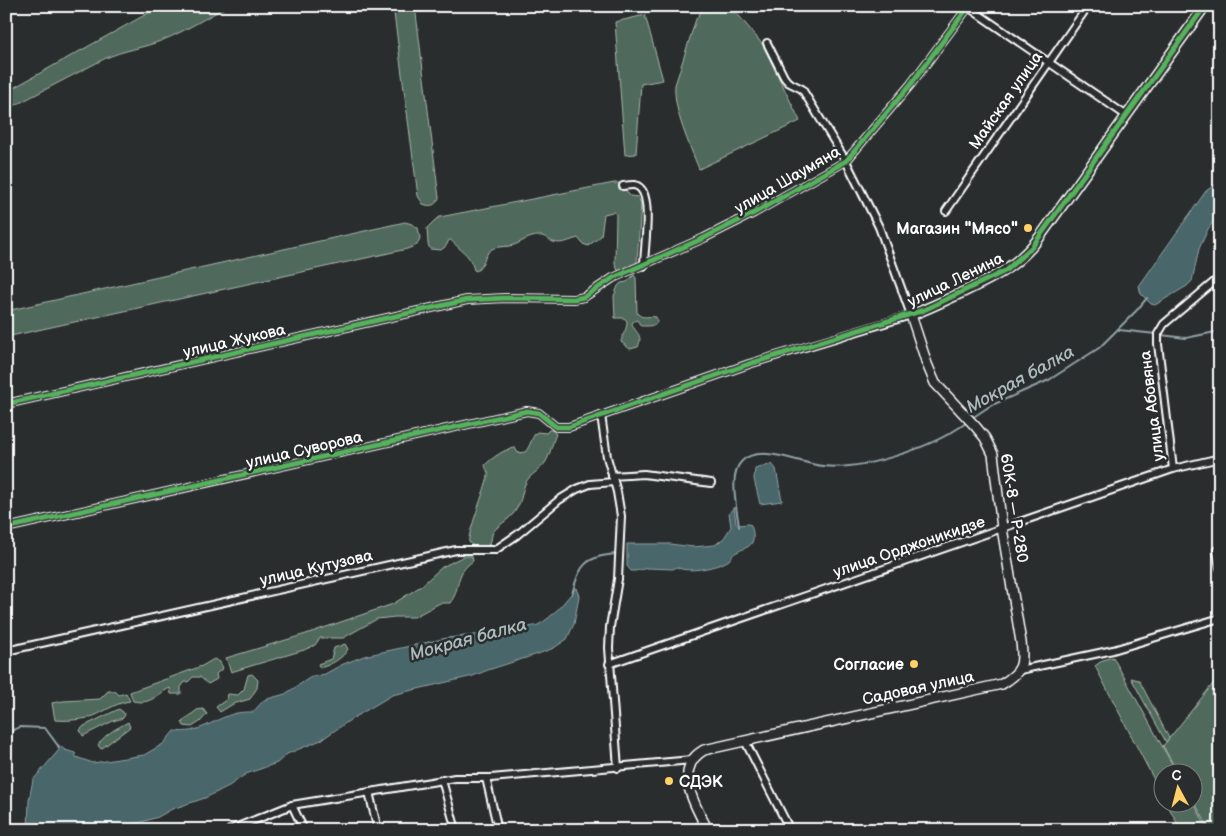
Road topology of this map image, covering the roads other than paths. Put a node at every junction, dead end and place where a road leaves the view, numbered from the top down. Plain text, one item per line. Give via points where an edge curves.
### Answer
1 (1088, 6) edge
2 (1206, 6) edge
3 (968, 7) edge
4 (767, 43) dead end
5 (1048, 62) junction
6 (1127, 116) junction
7 (846, 162) junction
8 (623, 186) dead end
9 (946, 211) dead end
10 (644, 266) junction
11 (1220, 277) edge
12 (467, 300) joint
13 (911, 315) junction
14 (6, 404) edge
15 (601, 415) junction
16 (1220, 458) edge
17 (1173, 469) junction
18 (613, 479) junction
19 (711, 484) dead end
20 (6, 528) edge
21 (1002, 528) junction
22 (1217, 550) dead end
23 (1220, 568) edge
24 (1220, 618) edge
25 (6, 651) edge
26 (609, 664) junction
27 (1020, 670) junction
28 (745, 741) junction
29 (692, 760) junction
30 (618, 768) junction
31 (486, 778) junction
32 (442, 780) junction
33 (369, 792) junction
34 (292, 805) junction
35 (230, 830) edge
36 (304, 830) edge
37 (378, 830) edge
38 (456, 830) edge
39 (498, 830) edge
40 (708, 830) edge
41 (790, 830) edge

1 - 5 street, Майская улица
2 - 6 street, улица Ленина
3 - 5 street
3 - 7 street, улица Шаумяна via 911,84
4 - 7 street via 784,77 802,89
5 - 6 street
5 - 9 street, Майская улица
6 - 13 street, улица Ленина via 1023,257 990,279
7 - 10 street, улица Шаумяна via 746,217
7 - 13 street via 879,227
8 - 10 street via 633,184 641,188 646,197
10 - 12 street, улица Шаумяна via 574,299
11 - 17 street, улица Абовяна via 1164,324 1158,334
12 - 14 street, улица Жукова
13 - 15 street, улица Ленина via 749,364
13 - 21 street, 60К-8 — Р-280 via 935,383 985,438 993,454
15 - 18 street
15 - 20 street, улица Суворова via 561,428 539,413 527,411
16 - 17 street, улица Орджоникидзе
17 - 21 street, улица Орджоникидзе
18 - 19 street, улица Кутузова via 644,474
18 - 25 street, улица Кутузова via 577,489 495,550 456,550
18 - 26 street via 621,529
21 - 26 street, улица Орджоникидзе
21 - 27 street, 60К-8 — Р-280 via 1022,642
22 - 23 street
24 - 27 street, Садовая улица via 1114,650
26 - 30 street
27 - 28 street, Садовая улица via 1002,684
28 - 29 street, Садовая улица via 704,750
28 - 41 street
29 - 30 street, Садовая улица
29 - 40 street via 688,775 690,789
30 - 31 street, Садовая улица
31 - 32 street, Садовая улица
31 - 39 street
32 - 33 street, Садовая улица
32 - 38 street
33 - 34 street, Садовая улица
33 - 37 street
34 - 35 street, Садовая улица
34 - 36 street

